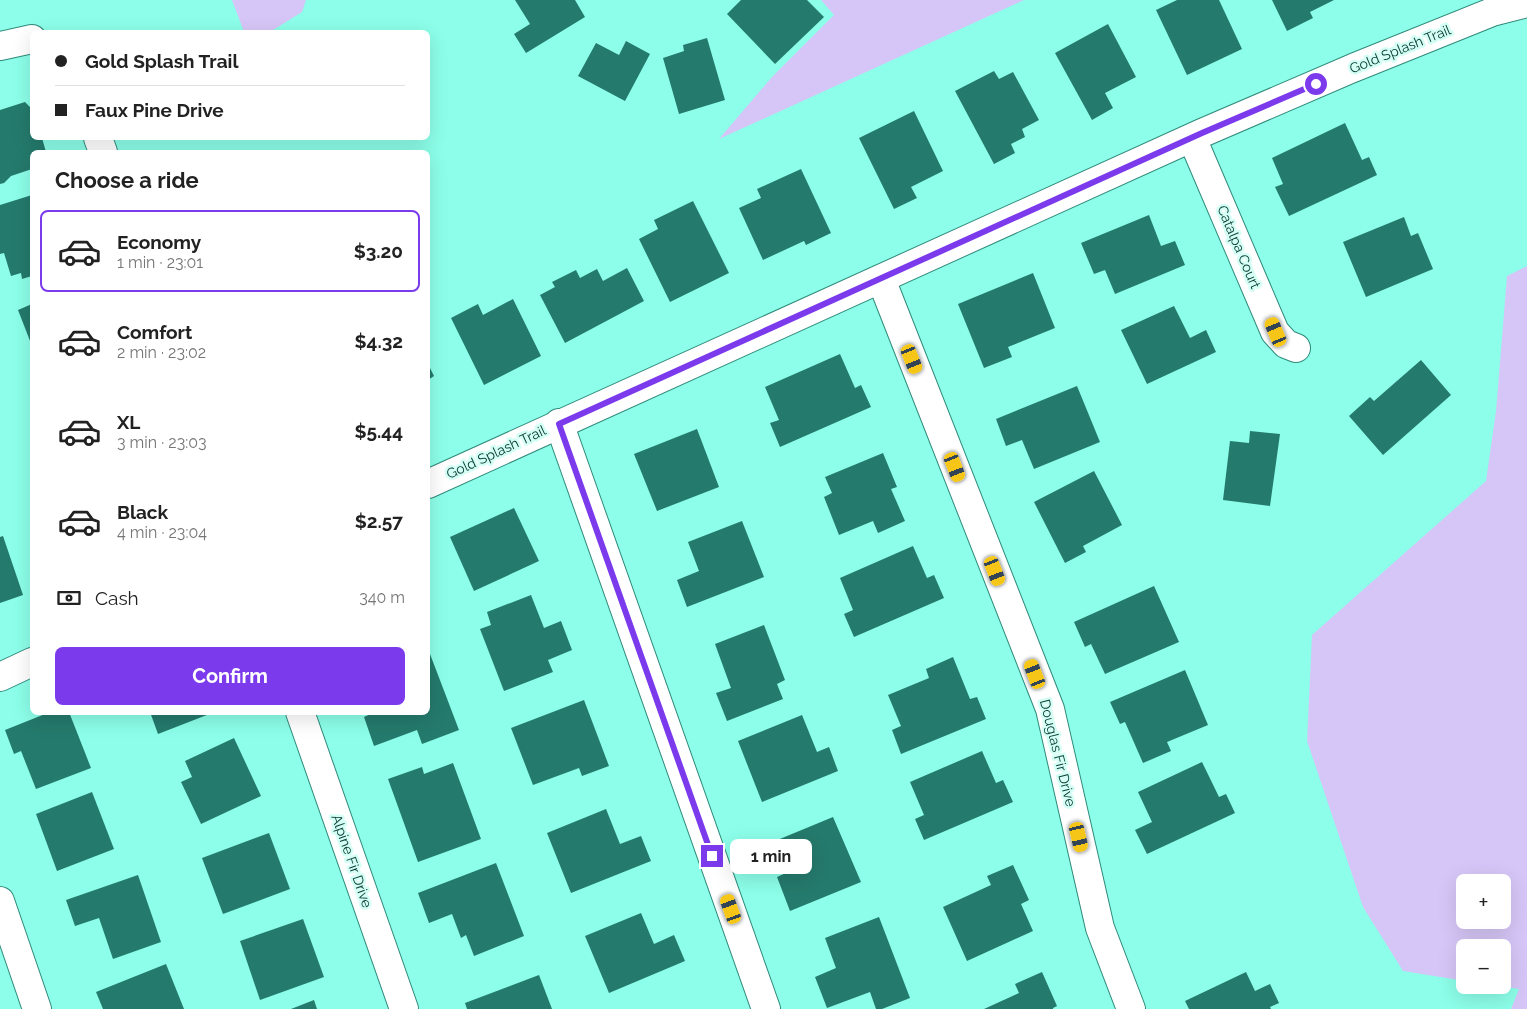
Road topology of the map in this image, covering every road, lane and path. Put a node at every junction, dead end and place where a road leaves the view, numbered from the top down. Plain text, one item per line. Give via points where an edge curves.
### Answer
1 (1527, 3) edge
2 (30, 38) edge
3 (0, 46) edge
4 (1192, 138) junction
5 (880, 279) junction
6 (1296, 348) dead end
7 (559, 424) junction
8 (430, 483) edge
9 (30, 663) edge
10 (0, 677) edge
11 (301, 715) edge
12 (0, 901) edge
13 (37, 1009) edge
14 (404, 1009) edge
15 (766, 1009) edge
16 (1131, 1009) edge

1 - 4 street, Gold Splash Trail via 1492,12 1353,68
2 - 3 street
4 - 5 street, Gold Splash Trail
4 - 6 street, Catalpa Court via 1276,332 1286,344
5 - 7 street, Gold Splash Trail
5 - 16 street, Douglas Fir Drive via 1050,710 1100,928
7 - 8 street, Gold Splash Trail
7 - 15 street
9 - 10 street
11 - 14 street, Alpine Fir Drive
12 - 13 street

